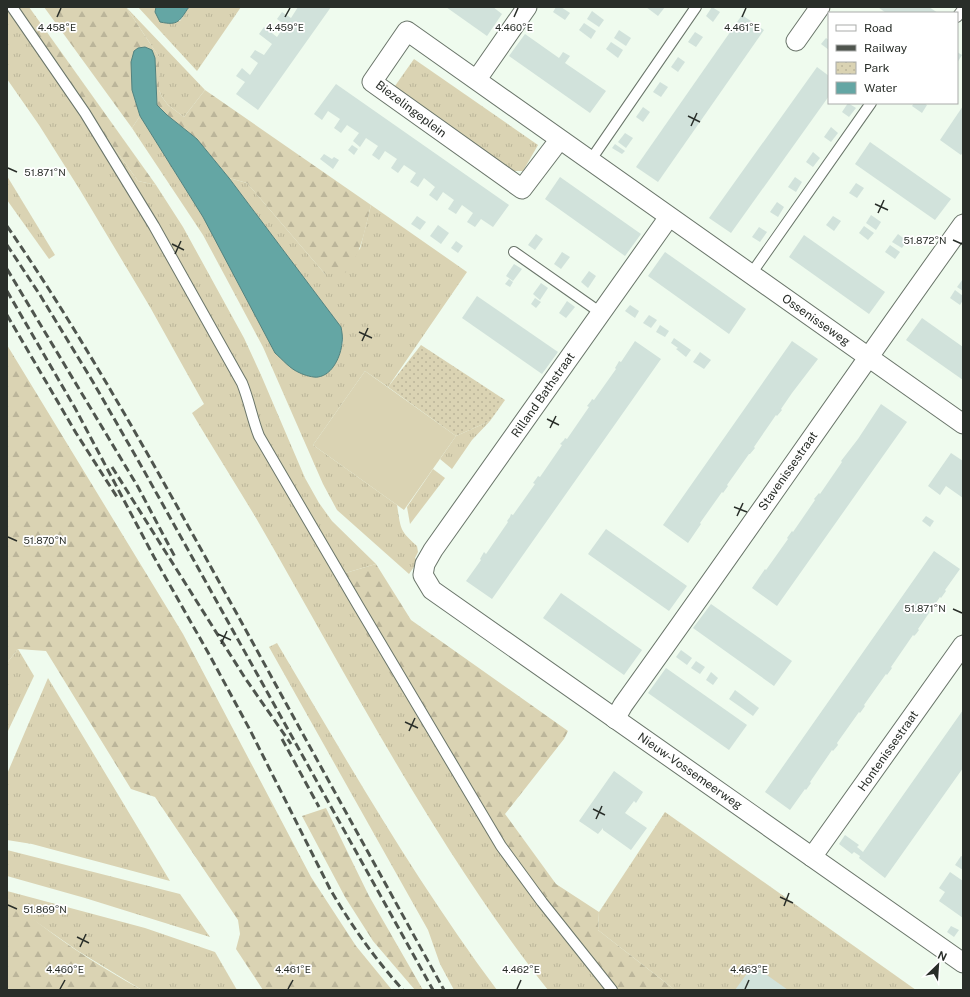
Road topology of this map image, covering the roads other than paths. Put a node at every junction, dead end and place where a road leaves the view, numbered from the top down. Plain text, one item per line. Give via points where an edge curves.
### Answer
1 (12, 7) edge
2 (527, 7) edge
3 (696, 7) edge
4 (820, 7) edge
5 (796, 41) dead end
6 (477, 79) junction
7 (870, 104) edge
8 (560, 139) junction
9 (590, 161) junction
10 (669, 217) junction
11 (963, 224) edge
12 (514, 252) dead end
13 (751, 274) junction
14 (600, 314) junction
15 (868, 356) junction
16 (963, 424) edge
17 (423, 575) joint
18 (963, 645) edge
19 (616, 719) junction
20 (812, 857) junction
21 (963, 963) edge
22 (612, 990) edge

1 - 22 lane via 85,113 154,226 242,383 259,436 501,846
2 - 6 street
3 - 9 lane
4 - 5 street
6 - 8 street, Biezelingeplein
6 - 8 street, Biezelingeplein via 407,31 372,82 522,189
7 - 13 lane
8 - 9 street, Biezelingeplein
9 - 10 street, Biezelingeplein
10 - 13 street, Ossenisseweg
10 - 14 street, Rilland Bathstraat
11 - 15 street, Stavenissestraat
12 - 14 lane
13 - 15 street, Ossenisseweg
14 - 17 street, Rilland Bathstraat via 433,550 425,564
15 - 16 street, Ossenisseweg
15 - 19 street, Stavenissestraat via 623,704
17 - 19 street, Nieuw-Vossemeerweg via 432,590
18 - 20 street, Hontenissestraat
19 - 20 street, Nieuw-Vossemeerweg
20 - 21 street, Nieuw-Vossemeerweg

